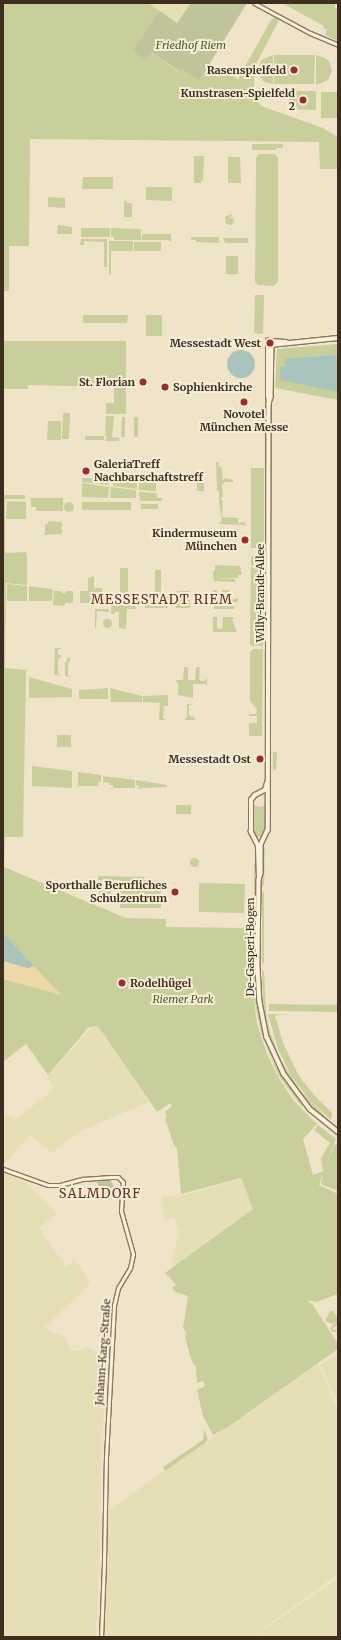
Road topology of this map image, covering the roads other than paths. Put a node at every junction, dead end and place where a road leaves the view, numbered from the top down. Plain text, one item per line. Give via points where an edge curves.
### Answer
1 (254, 3) edge
2 (338, 45) edge
3 (338, 338) edge
4 (267, 782) junction
5 (262, 793) junction
6 (268, 799) junction
7 (254, 838) junction
8 (264, 840) junction
9 (259, 880) junction
10 (338, 1132) edge
11 (3, 1169) edge
12 (100, 1637) edge

1 - 2 street
3 - 4 main road, Willy-Brandt-Allee via 270,343
4 - 5 main road, Willy-Brandt-Allee
4 - 6 main road, Willy-Brandt-Allee
5 - 6 main road
5 - 7 main road, Willy-Brandt-Allee via 254,794 252,800 251,832
6 - 8 main road, Willy-Brandt-Allee via 268,833
7 - 8 main road
7 - 9 main road, De-Gasperi-Bogen via 258,846
8 - 9 main road, De-Gasperi-Bogen via 261,845
9 - 10 main road, De-Gasperi-Bogen via 258,986 265,1030 276,1060 291,1086 310,1109
11 - 12 street, Johann-Karg-Straße via 48,1185 111,1177 118,1177 123,1182 121,1211 133,1257 115,1296

